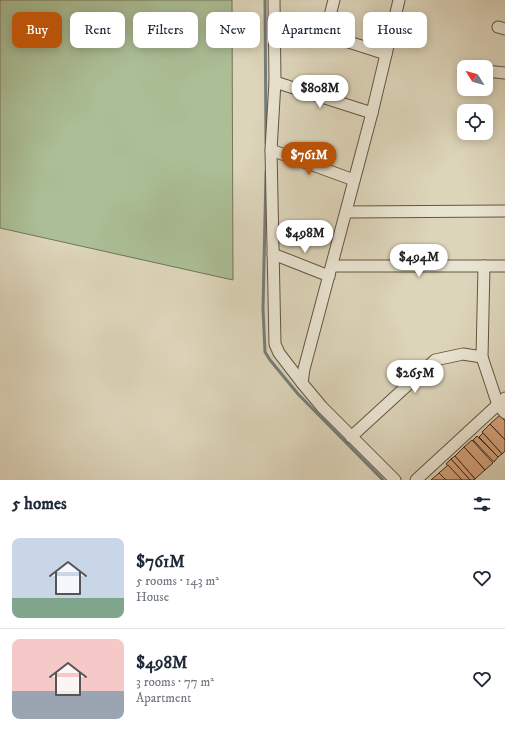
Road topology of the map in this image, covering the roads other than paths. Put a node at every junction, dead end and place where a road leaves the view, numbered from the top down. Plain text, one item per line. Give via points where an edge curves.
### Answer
1 (274, 0) edge
2 (334, 0) edge
3 (399, 0) edge
4 (274, 12) edge
5 (331, 12) edge
6 (355, 44) edge
7 (274, 48) edge
8 (386, 54) junction
9 (493, 72) edge
10 (505, 73) edge
11 (275, 82) junction
12 (372, 113) junction
13 (271, 150) junction
14 (354, 180) junction
15 (505, 211) edge
16 (346, 212) junction
17 (272, 254) junction
18 (484, 266) junction
19 (505, 266) edge
20 (330, 271) junction
21 (482, 357) junction
22 (302, 383) junction
23 (503, 405) edge
24 (351, 437) junction
25 (395, 480) edge
26 (416, 480) edge

1 - 4 street
2 - 5 street
3 - 8 street
6 - 8 street
7 - 11 street
8 - 12 street
9 - 10 street
11 - 12 street
11 - 13 street
12 - 14 street
13 - 14 street
13 - 17 street
14 - 16 street
15 - 16 street
16 - 20 street
17 - 20 street
17 - 22 street via 275,344
18 - 19 street
18 - 20 street
18 - 21 street
20 - 22 street
21 - 23 street
21 - 24 street via 463,354 435,360
22 - 24 street
23 - 26 street
24 - 25 street

